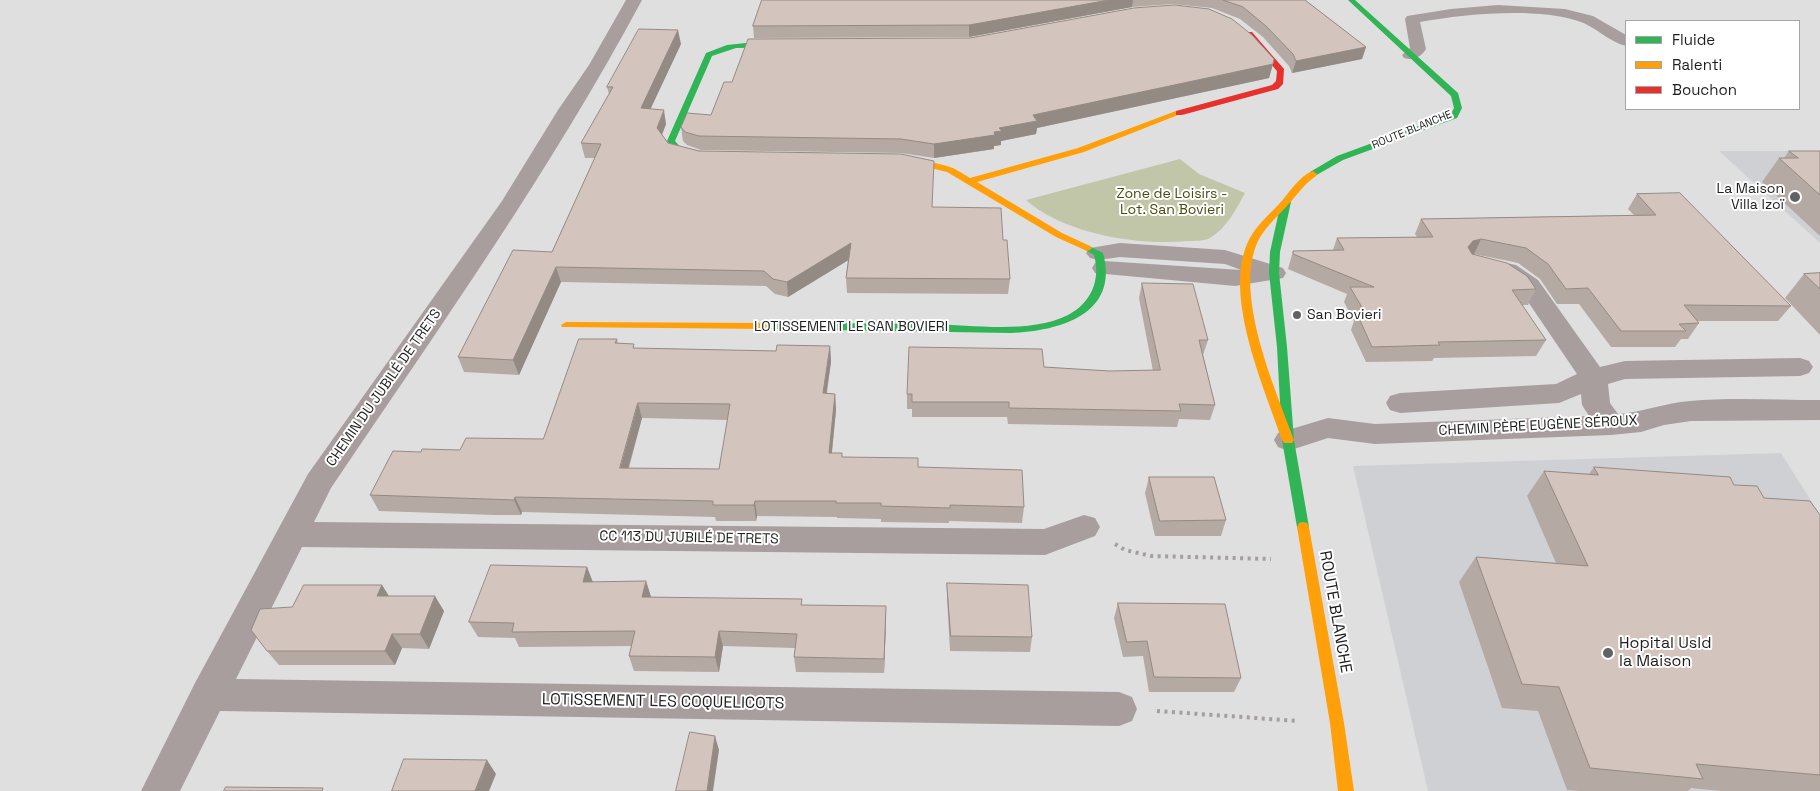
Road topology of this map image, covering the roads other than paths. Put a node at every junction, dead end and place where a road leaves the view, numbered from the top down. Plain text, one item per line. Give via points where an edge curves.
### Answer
1 (634, 0) edge
2 (1351, 0) edge
3 (1239, 26) edge
4 (1625, 39) edge
5 (799, 45) edge
6 (1410, 54) junction
7 (711, 158) edge
8 (881, 161) edge
9 (971, 181) junction
10 (1286, 202) junction
11 (1101, 260) junction
12 (1482, 264) edge
13 (1247, 271) junction
14 (1274, 273) junction
15 (566, 325) dead end
16 (1800, 367) dead end
17 (1594, 378) junction
18 (1400, 403) dead end
19 (1820, 410) edge
20 (1611, 425) junction
21 (1288, 440) junction
22 (1084, 527) road end
23 (291, 534) junction
24 (208, 695) junction
25 (1119, 709) road end
26 (160, 791) edge
27 (1346, 791) edge

1 - 23 street, CHEMIN DU JUBILÉ DE TRETS via 598,65 512,202 319,482
2 - 6 street, ROUTE BLANCHE
3 - 9 street via 1281,71 1280,82 1275,87 1168,116 1081,150
4 - 6 lane via 1583,17 1562,12 1521,9 1429,15 1412,19 1418,49
5 - 7 street via 730,46 709,55 671,141 678,152
6 - 10 street, ROUTE BLANCHE via 1455,95 1458,108 1454,116 1340,158 1301,182
8 - 9 street via 926,164 950,170
9 - 11 street
10 - 13 street, ROUTE BLANCHE via 1261,227 1250,248
10 - 14 street, ROUTE BLANCHE via 1275,252
11 - 13 street via 1108,250 1129,250 1225,258
11 - 15 street, LOTISSEMENT LE SAN BOVIERI via 1102,284 1082,312 1063,322 1040,326
12 - 17 street via 1508,270 1529,285
13 - 14 street
13 - 21 street, ROUTE BLANCHE via 1249,319
14 - 21 street, ROUTE BLANCHE
16 - 17 street via 1625,370
17 - 18 street via 1558,393
17 - 20 street via 1596,405
19 - 20 street, CHEMIN PÈRE EUGÈNE SÉROUX via 1691,411
20 - 21 street, CHEMIN PÈRE EUGÈNE SÉROUX via 1375,434 1328,428
21 - 27 street, ROUTE BLANCHE via 1338,723
22 - 23 street, CC 113 DU JUBILÉ DE TRETS via 1046,542
23 - 24 street, CHEMIN DU JUBILÉ DE TRETS
24 - 25 street, LOTISSEMENT LES COQUELICOTS
24 - 26 street, CHEMIN DU JUBILÉ DE TRETS

